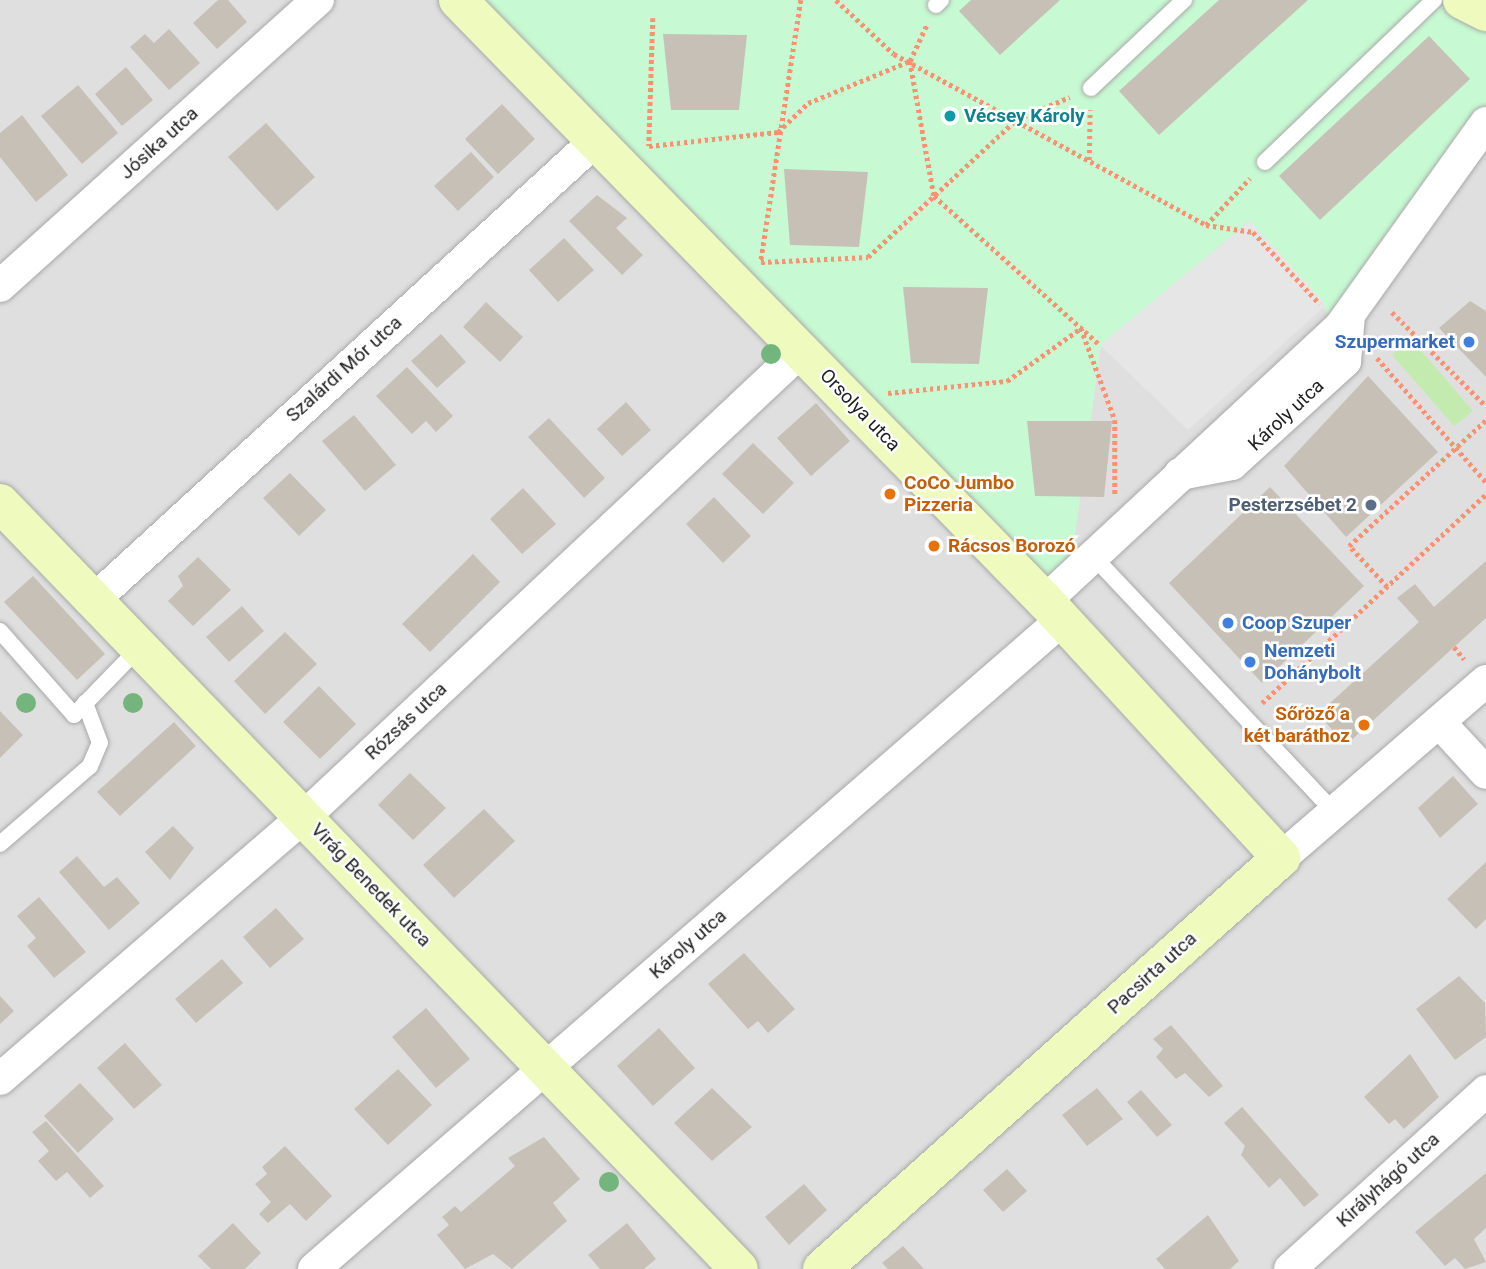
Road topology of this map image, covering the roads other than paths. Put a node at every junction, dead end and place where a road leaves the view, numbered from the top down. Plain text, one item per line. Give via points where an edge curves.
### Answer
1 (318, 0) edge
2 (458, 0) edge
3 (1184, 0) edge
4 (1434, 0) edge
5 (1462, 0) edge
6 (1486, 12) edge
7 (1091, 88) road end
8 (1486, 123) edge
9 (595, 141) junction
10 (1265, 162) road end
11 (0, 286) edge
12 (802, 350) junction
13 (0, 503) edge
14 (1093, 556) junction
15 (95, 599) junction
16 (1053, 610) junction
17 (0, 631) edge
18 (140, 647) junction
19 (1475, 670) edge
20 (85, 704) junction
21 (1439, 722) junction
22 (1486, 773) edge
23 (1335, 813) junction
24 (305, 816) junction
25 (0, 844) edge
26 (1281, 859) junction
27 (549, 1068) junction
28 (0, 1079) edge
29 (1486, 1091) edge
30 (314, 1269) edge
31 (739, 1269) edge
32 (822, 1269) edge
33 (1290, 1269) edge

1 - 11 street, Jósika utca
2 - 9 street, Orsolya utca
3 - 7 lane
4 - 10 lane
5 - 6 street
8 - 14 street, Károly utca via 1346,324
9 - 12 street, Orsolya utca
9 - 15 street, Szalárdi Mór utca
12 - 16 street, Orsolya utca
12 - 24 street, Rózsás utca
13 - 15 street, Virág Benedek utca
14 - 16 street, Károly utca
14 - 23 lane
15 - 18 street, Virág Benedek utca
16 - 26 street, Orsolya utca
16 - 27 street, Károly utca
17 - 20 lane via 74,715
18 - 20 lane
18 - 24 street, Virág Benedek utca
19 - 21 street, Pacsirta utca
20 - 25 lane via 100,743 90,766
21 - 22 street
21 - 23 street, Pacsirta utca
23 - 26 street, Pacsirta utca
24 - 27 street, Virág Benedek utca
24 - 28 street, Rózsás utca
26 - 32 street, Pacsirta utca
27 - 30 street, Károly utca
27 - 31 street, Virág Benedek utca
29 - 33 street, Királyhágó utca

